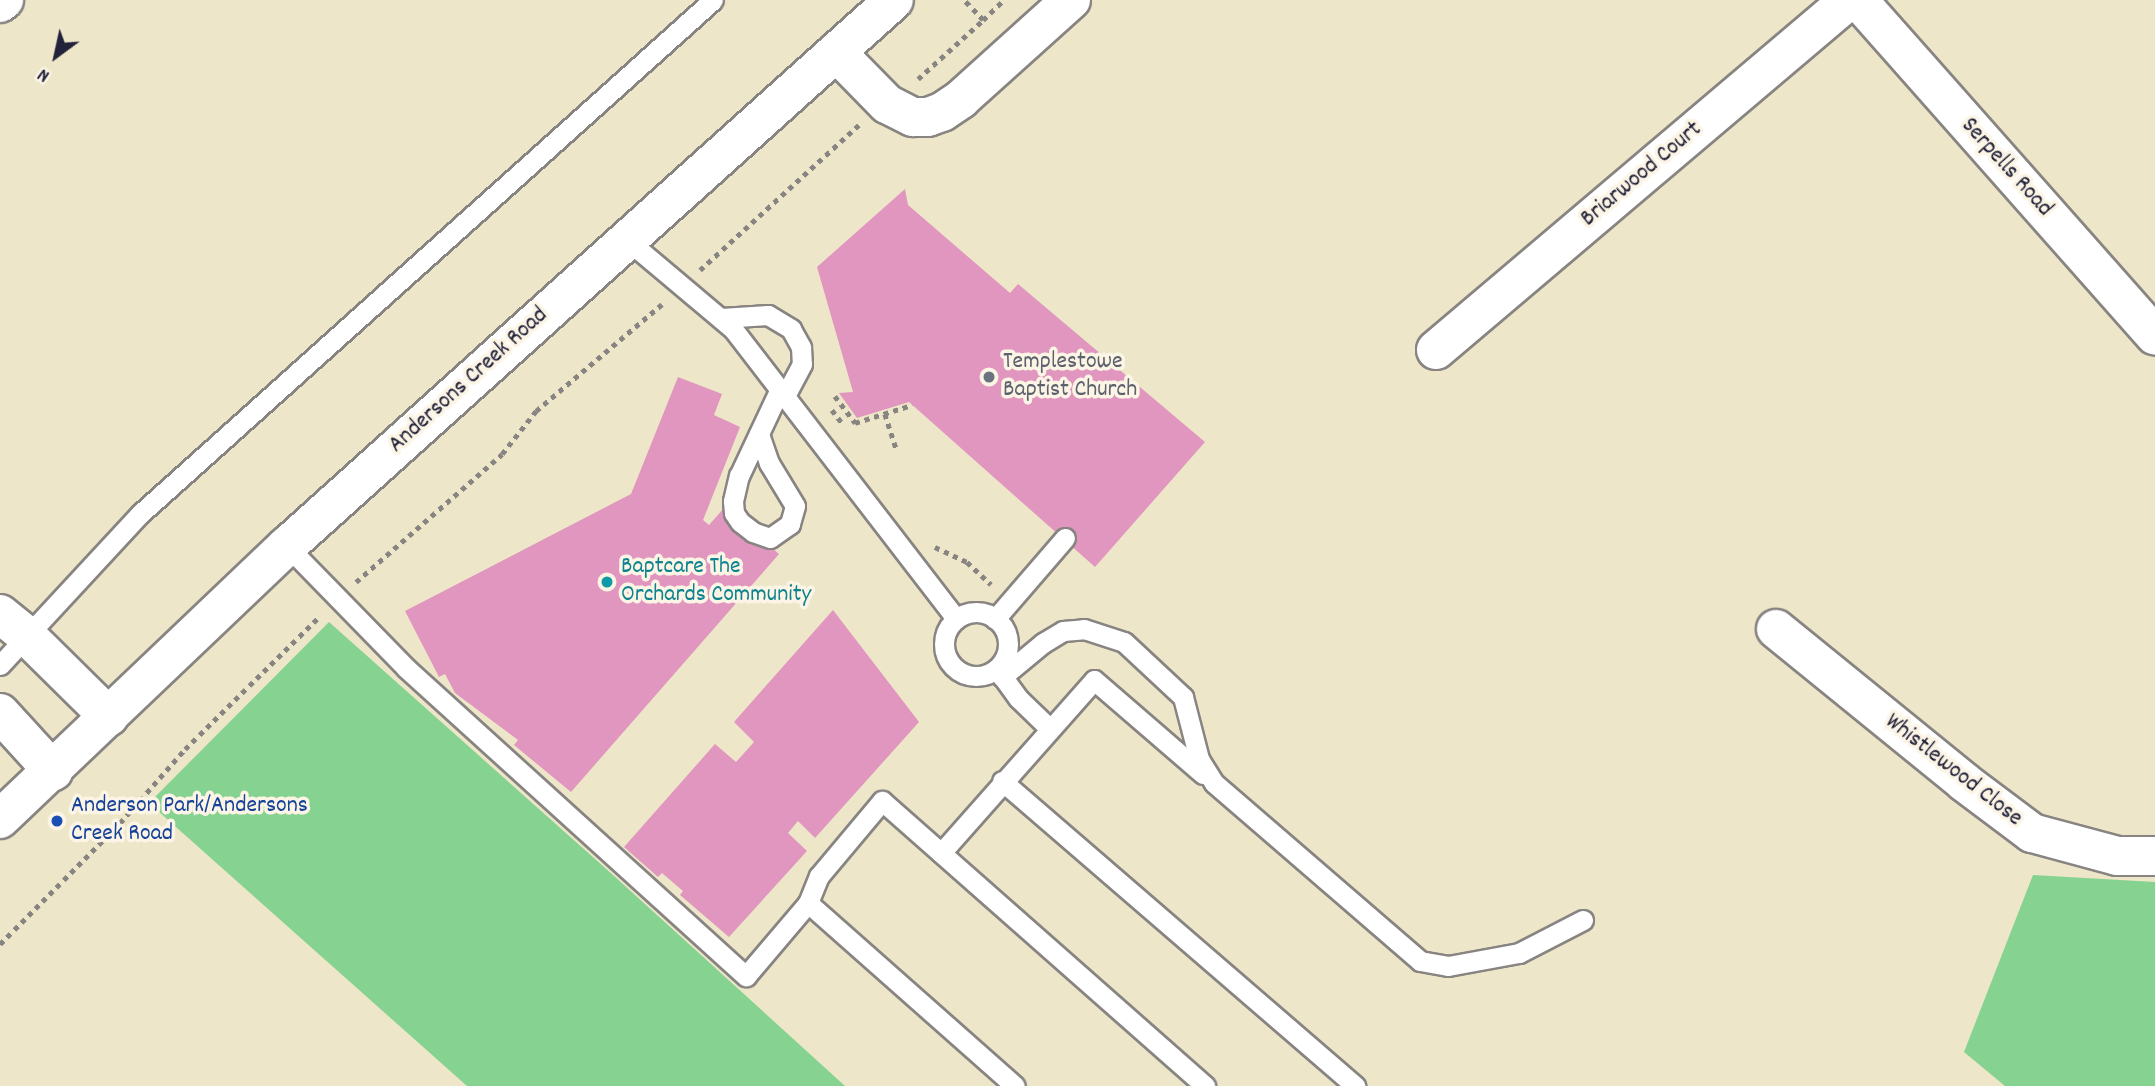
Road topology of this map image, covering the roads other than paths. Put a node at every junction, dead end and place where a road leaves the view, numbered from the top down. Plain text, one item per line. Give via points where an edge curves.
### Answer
1 (713, 0) edge
2 (894, 0) edge
3 (1071, 0) edge
4 (1849, 0) edge
5 (1858, 0) edge
6 (836, 52) junction
7 (626, 239) junction
8 (721, 318) junction
9 (2155, 336) edge
10 (1436, 350) dead end
11 (783, 393) junction
12 (759, 434) junction
13 (1065, 538) dead end
14 (287, 546) junction
15 (956, 619) junction
16 (995, 619) junction
17 (14, 625) edge
18 (1776, 629) dead end
19 (0, 665) edge
20 (999, 673) junction
21 (0, 713) edge
22 (109, 717) junction
23 (1049, 729) junction
24 (53, 771) junction
25 (1002, 780) junction
26 (1220, 788) junction
27 (0, 819) edge
28 (0, 833) edge
29 (941, 853) junction
30 (2155, 856) edge
31 (808, 904) junction
32 (1583, 920) dead end
33 (1015, 1086) edge
34 (1205, 1086) edge
35 (1355, 1086) edge

1 - 17 lane
2 - 6 street, Andersons Creek Road
3 - 6 street via 947,109 934,115 913,117 887,104
4 - 10 street, Briarwood Court
5 - 9 street, Serpells Road
6 - 7 street, Andersons Creek Road
7 - 8 lane
7 - 14 street, Andersons Creek Road
8 - 11 lane
8 - 11 lane via 768,316 791,329 801,347 802,364
11 - 12 lane
11 - 15 lane
12 - 12 lane via 769,463 795,506 790,524 770,538 740,522 733,509 736,484
13 - 16 lane
14 - 22 street, Andersons Creek Road
14 - 31 lane via 419,681 746,976
15 - 16 lane via 974,612
15 - 20 lane via 943,642 946,667 971,676
16 - 20 lane via 1007,639
17 - 19 lane
17 - 22 street
18 - 30 street, Whistlewood Close via 2032,833 2117,856
20 - 23 lane
20 - 26 lane via 1063,631 1084,629 1119,639 1183,697 1199,759
21 - 24 street
22 - 24 street, Andersons Creek Road
23 - 25 lane
23 - 26 lane via 1094,680
24 - 27 street, Andersons Creek Road
24 - 28 street, Andersons Creek Road
25 - 29 lane
25 - 35 lane
26 - 32 lane via 1420,961 1438,967 1519,953
29 - 31 lane via 882,801 819,876
29 - 34 lane
31 - 33 lane

